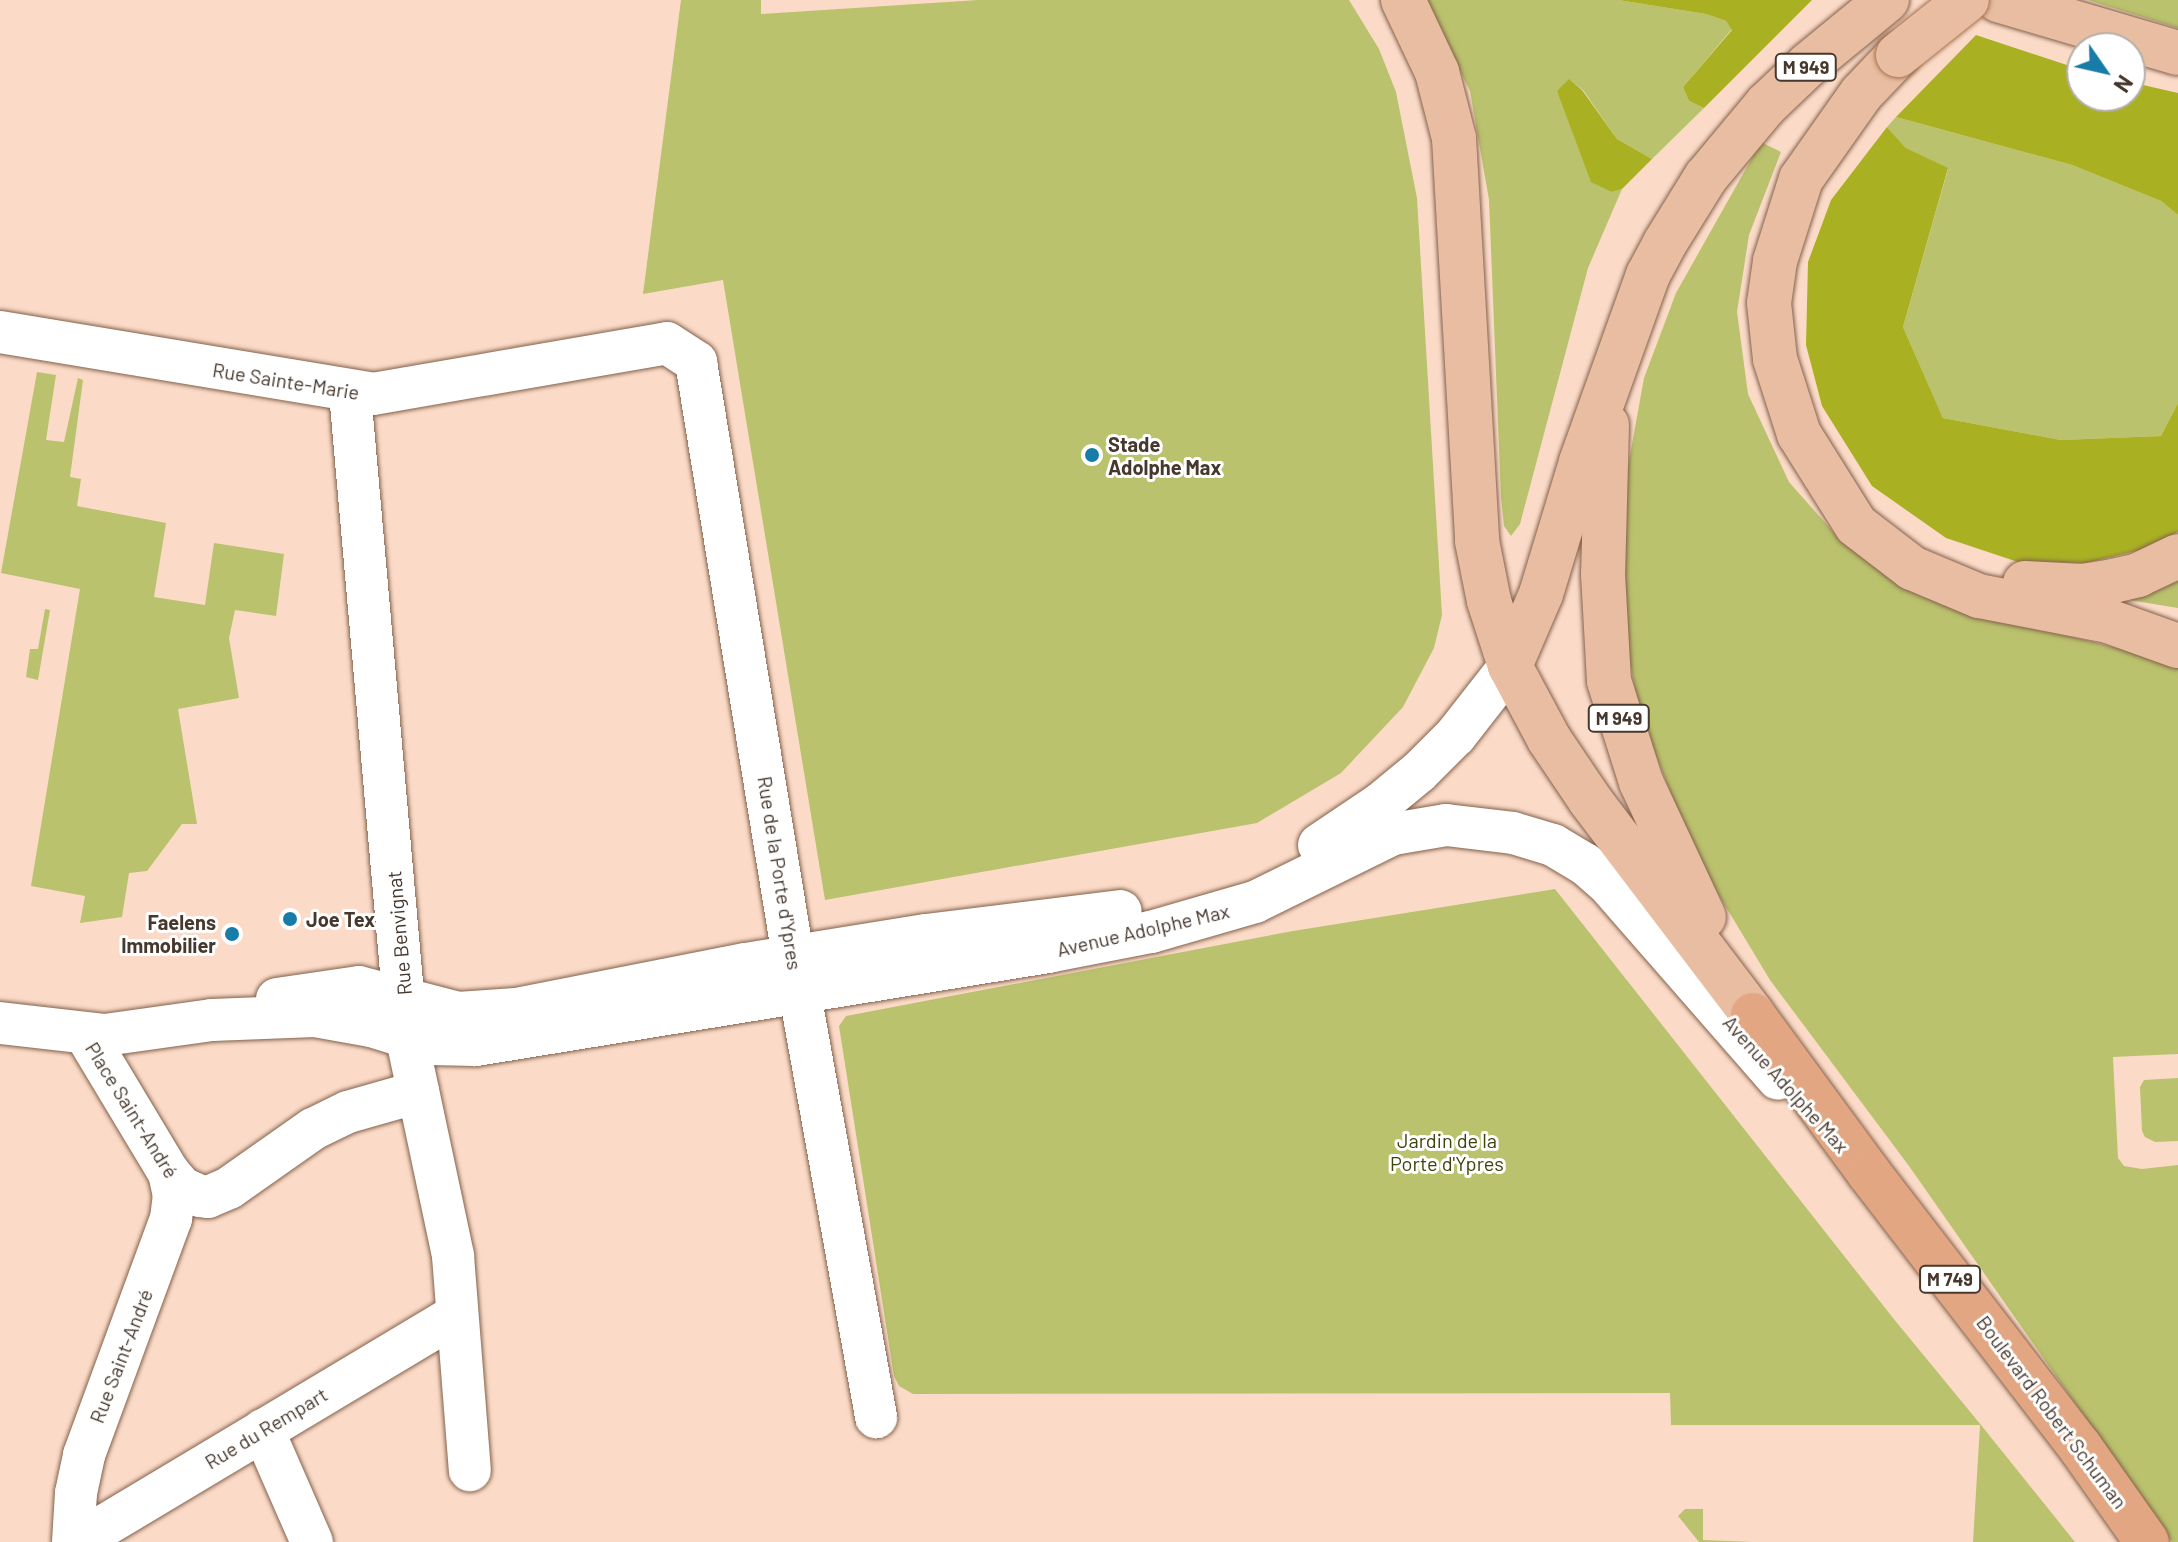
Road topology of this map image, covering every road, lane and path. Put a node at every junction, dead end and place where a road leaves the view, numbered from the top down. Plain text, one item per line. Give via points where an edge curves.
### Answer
1 (1403, 0) edge
2 (1904, 0) edge
3 (1967, 0) edge
4 (1998, 0) edge
5 (1876, 9) edge
6 (2066, 43) edge
7 (2178, 53) edge
8 (2146, 67) edge
9 (2178, 76) edge
10 (0, 332) edge
11 (667, 343) joint
12 (350, 393) junction
13 (1606, 394) junction
14 (1815, 463) junction
15 (2178, 556) edge
16 (2178, 646) edge
17 (1510, 666) junction
18 (796, 974) junction
19 (404, 997) junction
20 (1753, 1015) junction
21 (212, 1020) junction
22 (0, 1023) edge
23 (86, 1035) junction
24 (407, 1039) junction
25 (418, 1092) junction
26 (169, 1173) junction
27 (1869, 1173) junction
28 (456, 1315) junction
29 (876, 1417) dead end
30 (263, 1430) junction
31 (470, 1470) dead end
32 (75, 1542) edge
33 (312, 1542) edge
34 (2147, 1542) edge

1 - 17 main road via 1437,72 1454,138 1477,541
2 - 6 main road
3 - 14 main road, bridge via 1898,55 1861,94 1801,179 1775,261 1769,303 1786,401
4 - 7 main road
5 - 13 main road, M 949 via 1766,105 1706,177 1648,275
8 - 9 main road
10 - 12 street, Rue Sainte-Marie
11 - 12 street, Rue Sainte-Marie via 397,392
11 - 18 street, Rue de la Porte d'Ypres via 696,362
12 - 19 street, Rue Benvignat
13 - 17 main road, M 949 via 1541,594
13 - 20 main road, M 949 via 1603,574 1609,681 1659,826
14 - 15 main road via 1845,494 1915,543 1949,561 2009,580 2082,586 2138,575
14 - 16 main road via 1856,525 1912,568 1979,596 2108,621
17 - 18 street, Avenue Adolphe Max via 1456,735 1380,804 1313,849 1231,887 1177,903 926,935
17 - 20 main road via 1590,800
18 - 19 street, Avenue Adolphe Max via 470,1014
18 - 24 street, Avenue Adolphe Max via 476,1045
18 - 27 street, Avenue Adolphe Max via 1048,952 1207,918 1294,885 1393,834 1473,827 1513,833 1553,845 1609,885 1803,1107
18 - 29 street, Rue de la Porte d'Ypres
19 - 21 street, Place Saint-André via 340,987 268,1000
19 - 24 street, Rue Benvignat
20 - 27 highway, Boulevard Robert Schuman / M 749
21 - 23 street, Place Saint-André
21 - 24 street, Place Saint-André via 315,1016 345,1019
22 - 23 street
23 - 26 street, Place Saint-André
24 - 25 street, Rue Benvignat
25 - 26 street, Place Saint-André via 333,1119 208,1197 190,1193
25 - 28 street, Rue Benvignat via 447,1222
26 - 32 street, Rue Saint-André via 171,1219 84,1455 76,1493
27 - 34 highway, Boulevard Robert Schuman / M 749
28 - 30 street, Rue du Rempart
28 - 31 street, Rue Benvignat
30 - 32 street, Rue du Rempart
30 - 33 street

